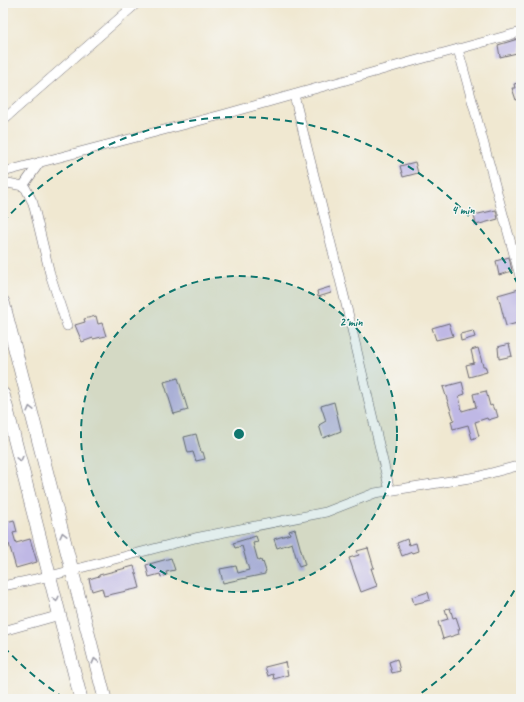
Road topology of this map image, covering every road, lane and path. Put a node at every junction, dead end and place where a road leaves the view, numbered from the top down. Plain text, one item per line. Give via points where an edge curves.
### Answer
1 (137, 3) edge
2 (521, 32) edge
3 (458, 49) junction
4 (294, 95) junction
5 (3, 120) edge
6 (40, 162) junction
7 (3, 172) edge
8 (3, 182) edge
9 (23, 186) junction
10 (521, 280) edge
11 (3, 302) edge
12 (67, 326) dead end
13 (3, 394) edge
14 (521, 465) edge
15 (390, 490) junction
16 (71, 570) junction
17 (50, 576) junction
18 (3, 586) edge
19 (60, 615) junction
20 (3, 631) edge
21 (81, 699) edge
22 (105, 699) edge

1 - 5 street
2 - 3 street
3 - 4 street
3 - 10 street
4 - 6 street
4 - 15 street
6 - 7 street
6 - 9 street
8 - 9 street
9 - 12 street via 32,203 50,274
16 -> 11 highway
13 -> 17 highway
14 - 15 street via 476,477
15 - 16 street via 375,493 326,512 196,538
16 - 17 street
22 -> 16 highway
17 - 18 street
17 -> 19 highway
19 - 20 street
19 - 21 highway

